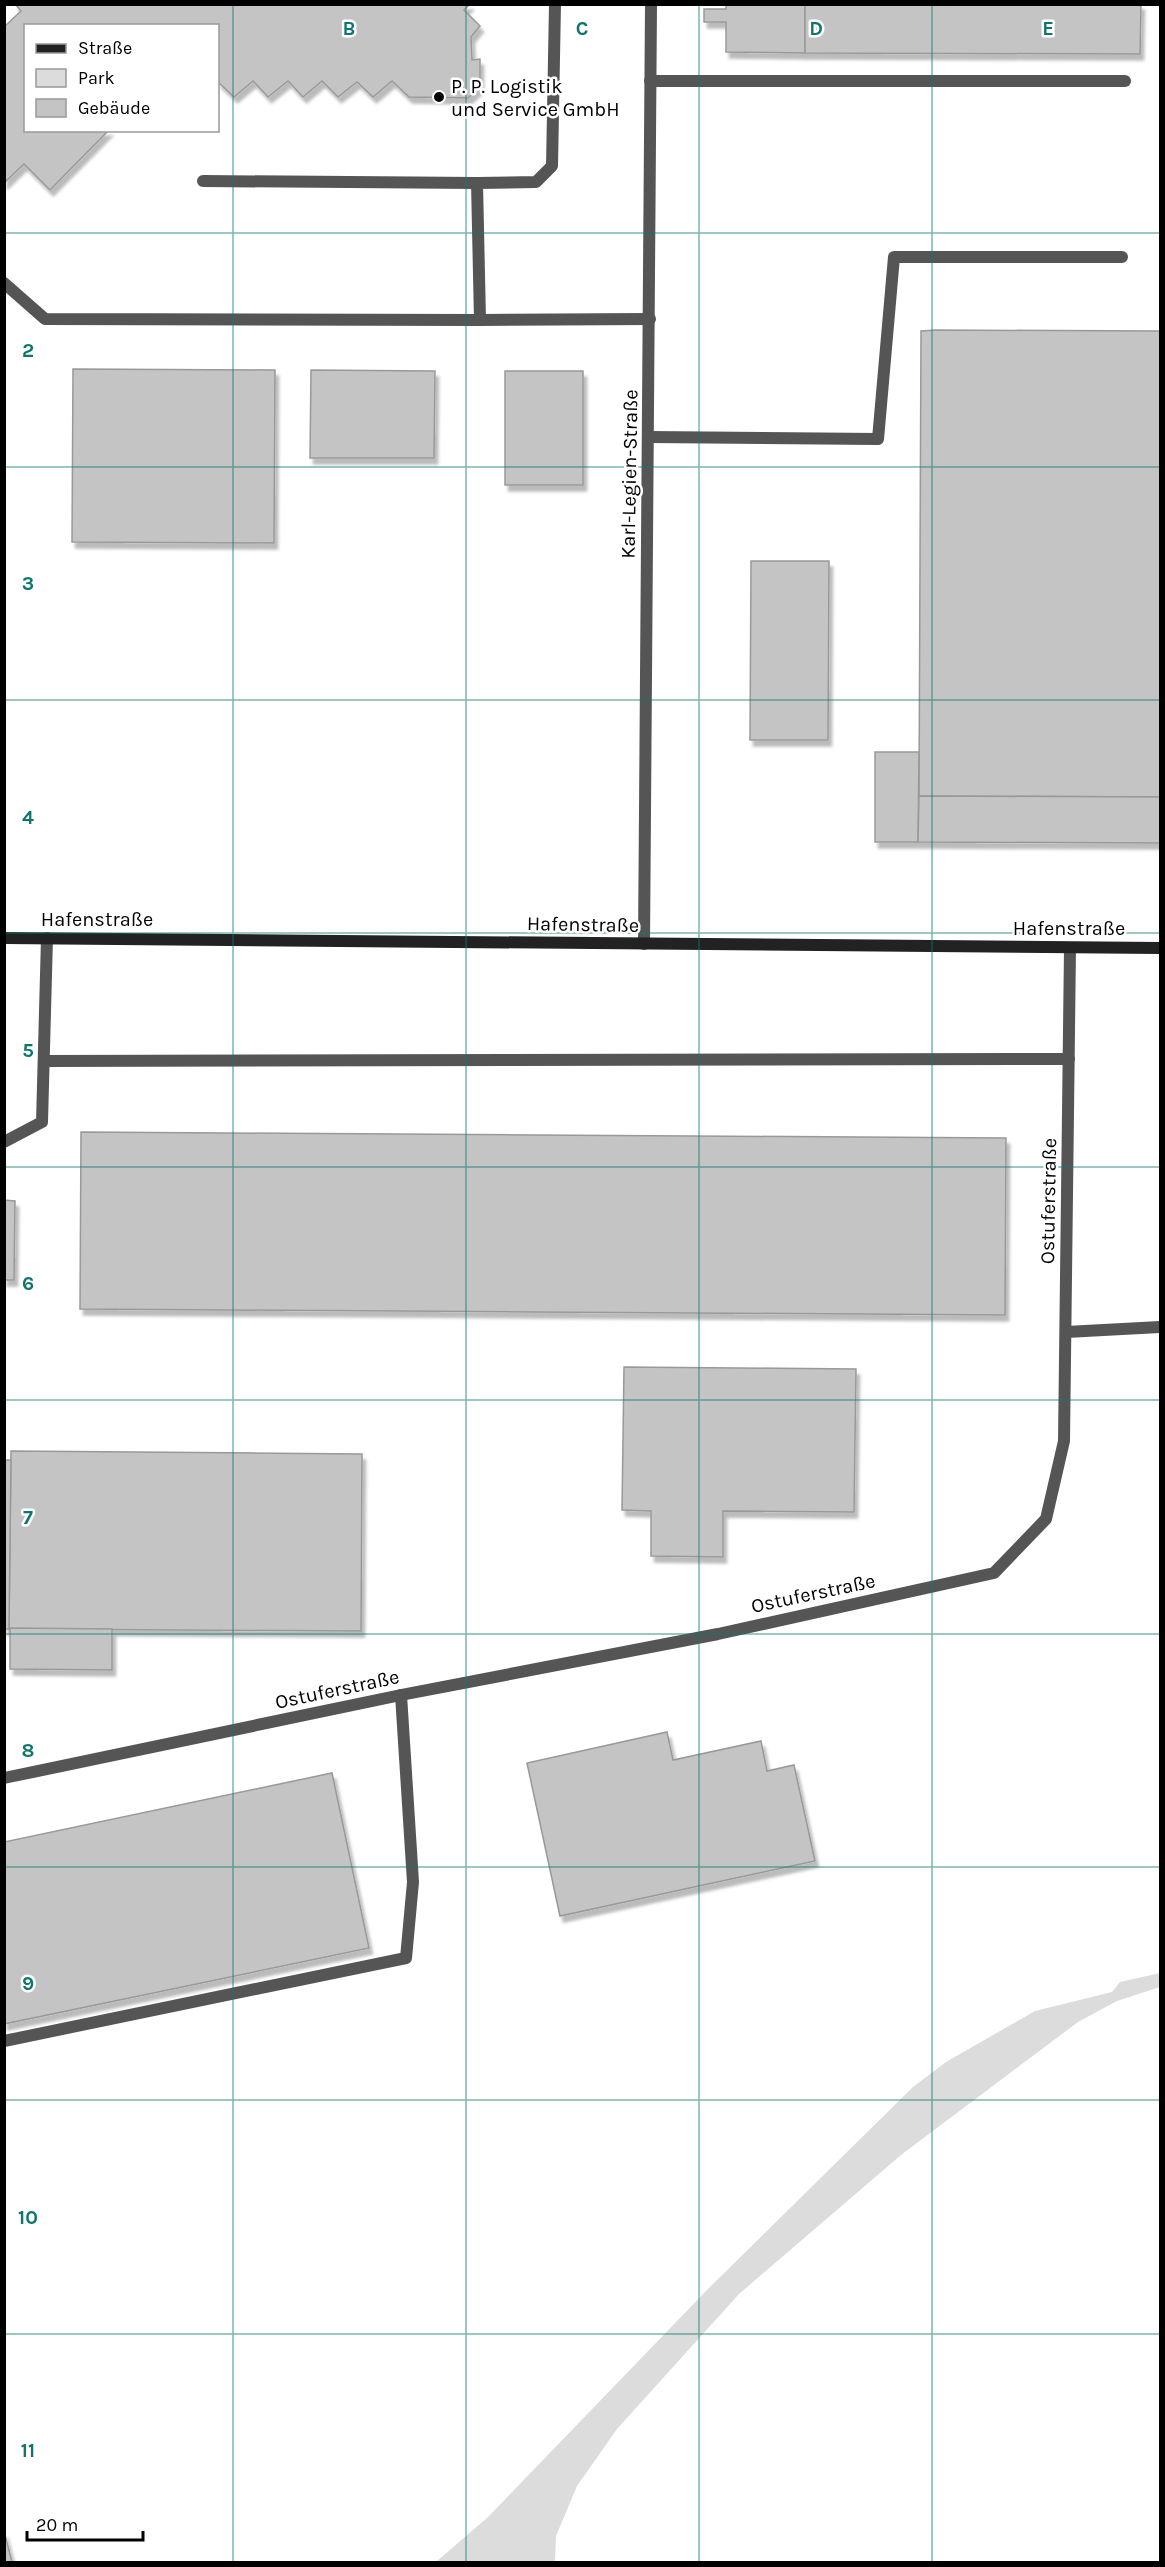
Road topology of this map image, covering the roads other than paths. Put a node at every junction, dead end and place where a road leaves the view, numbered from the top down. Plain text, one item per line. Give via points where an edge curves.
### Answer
1 (555, 4) edge
2 (651, 4) edge
3 (650, 81) junction
4 (1125, 81) dead end
5 (203, 180) dead end
6 (477, 183) junction
7 (1122, 257) dead end
8 (4, 283) edge
9 (650, 319) junction
10 (480, 320) junction
11 (649, 437) junction
12 (4, 938) edge
13 (47, 938) junction
14 (644, 944) junction
15 (1070, 948) junction
16 (1161, 948) edge
17 (1069, 1059) junction
18 (44, 1061) junction
19 (4, 1142) edge
20 (1161, 1327) edge
21 (1066, 1332) junction
22 (401, 1695) junction
23 (4, 1778) edge
24 (4, 2041) edge

1 - 6 street via 552,166 536,182
2 - 3 street, Karl-Legien-Straße
3 - 4 street
3 - 9 street, Karl-Legien-Straße
5 - 6 street
6 - 10 street
7 - 11 street via 894,257 878,439
8 - 10 street via 45,319
9 - 10 street
9 - 11 street, Karl-Legien-Straße
11 - 14 street, Karl-Legien-Straße
12 - 13 street, Hafenstraße
13 - 14 street, Hafenstraße
13 - 18 street
14 - 15 street, Hafenstraße
15 - 16 street, Hafenstraße
15 - 17 street, Ostuferstraße
17 - 18 street
17 - 21 street, Ostuferstraße
18 - 19 street via 42,1122
20 - 21 street
21 - 22 street, Ostuferstraße via 1064,1441 1046,1519 994,1573 718,1634
22 - 23 street, Ostuferstraße
22 - 24 street via 413,1882 406,1958

